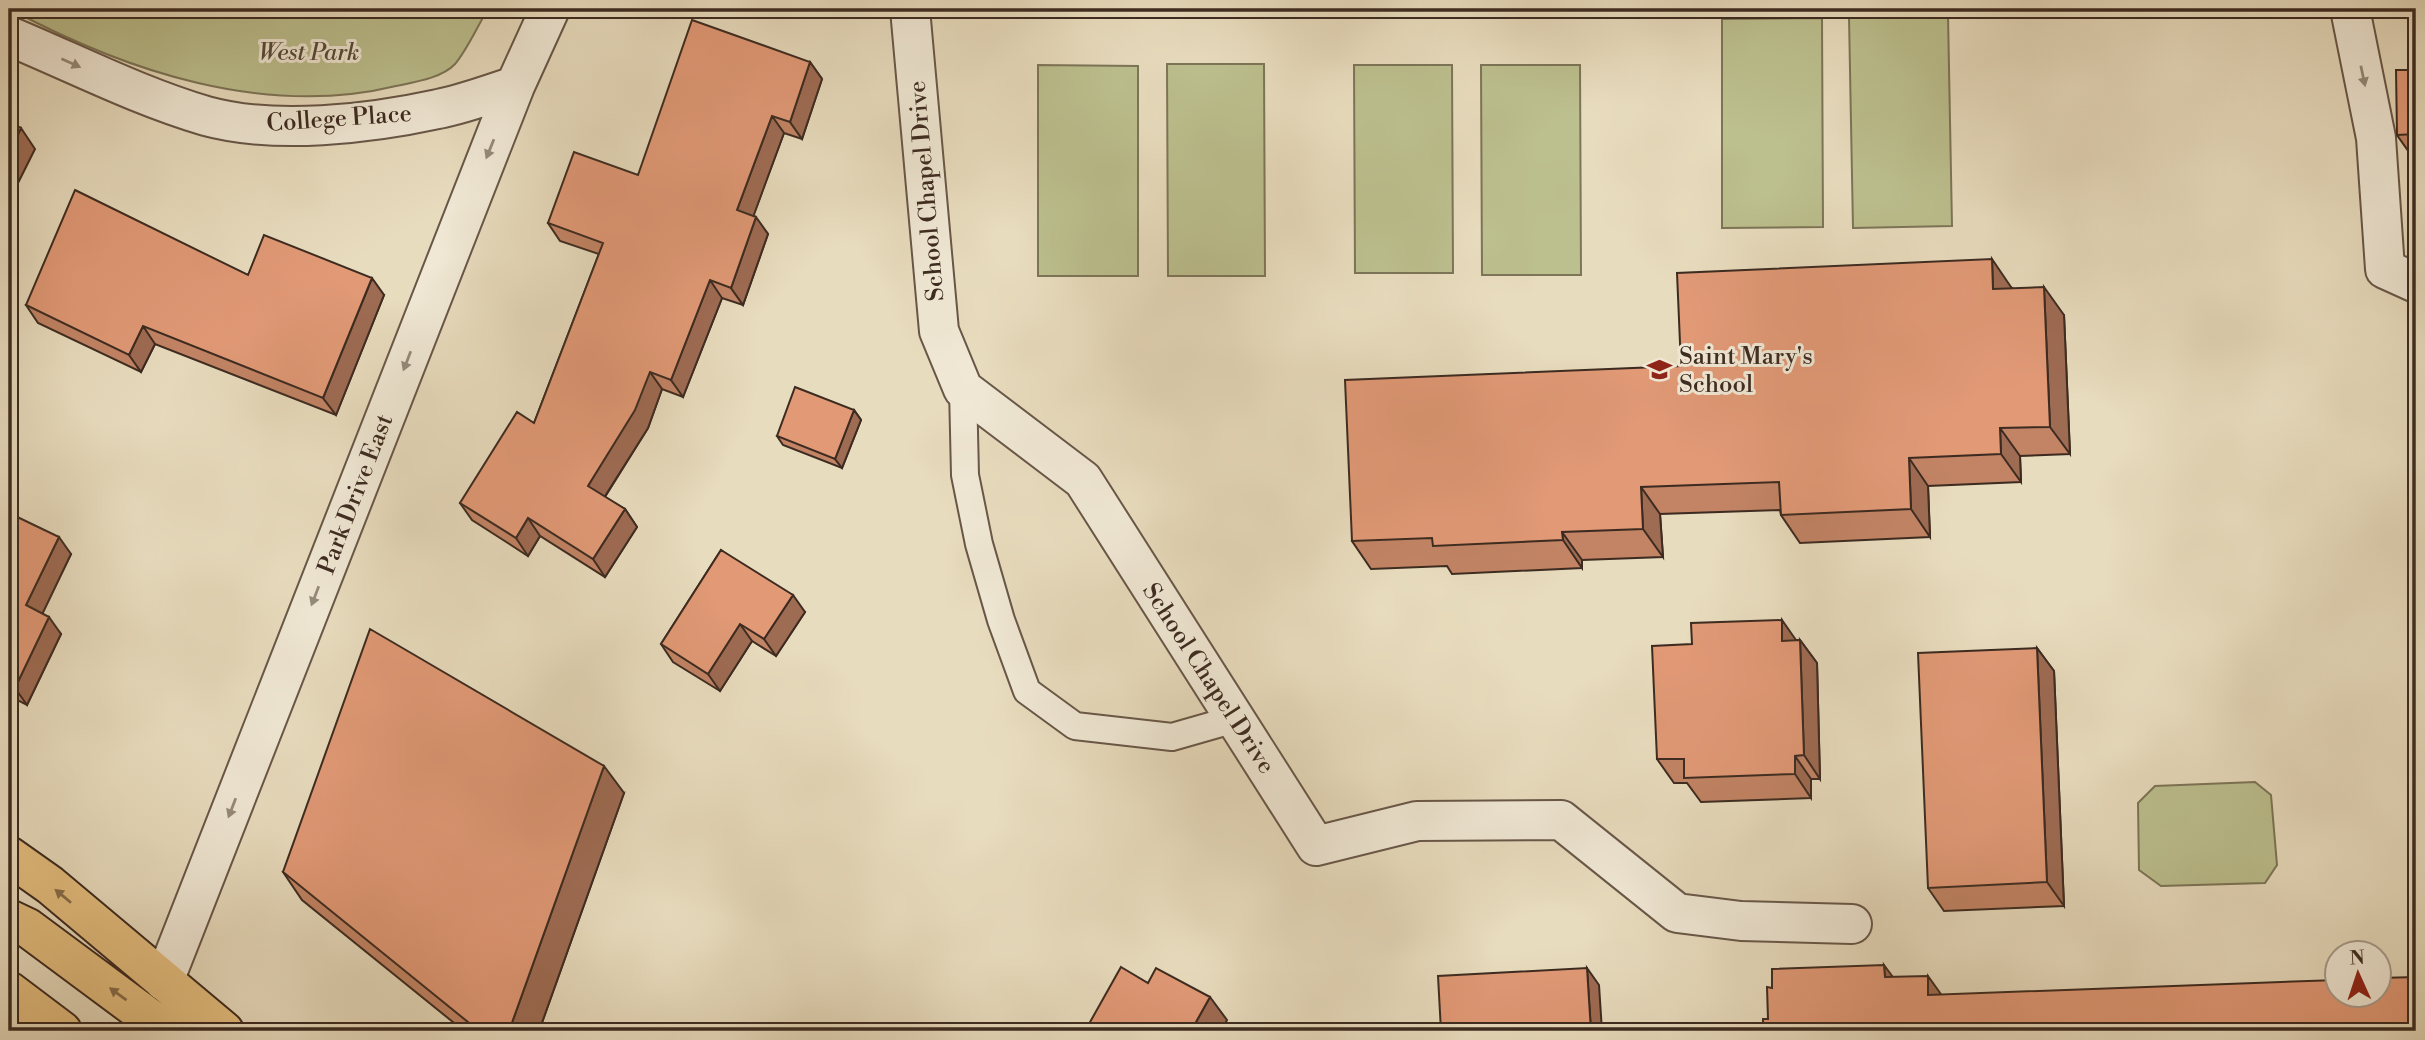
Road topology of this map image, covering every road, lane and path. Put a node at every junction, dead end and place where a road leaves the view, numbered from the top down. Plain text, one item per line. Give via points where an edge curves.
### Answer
1 (550, 9) edge
2 (910, 9) edge
3 (2350, 9) edge
4 (9, 36) edge
5 (515, 86) junction
6 (2416, 283) edge
7 (963, 389) junction
8 (1235, 719) junction
9 (9, 856) edge
10 (9, 919) edge
11 (1852, 924) dead end
12 (164, 981) junction
13 (9, 991) edge
14 (62, 1031) edge
15 (175, 1031) edge
16 (224, 1031) edge

1 - 5 street, Park Drive East
2 - 7 street, School Chapel Drive via 939,331
3 -> 6 street via 2376,138 2385,269
4 -> 5 street, College Place via 139,93 208,116 275,127 440,109
5 -> 12 street, Park Drive East
7 - 8 street, School Chapel Drive via 1083,480
7 - 8 lane via 965,475 979,544 1027,691 1074,726 1172,737
8 - 11 street, School Chapel Drive via 1316,846 1417,821 1561,820 1677,913 1741,921
12 -> 9 main road
15 -> 10 main road via 152,1020 28,928
12 - 16 main road
13 - 14 main road

